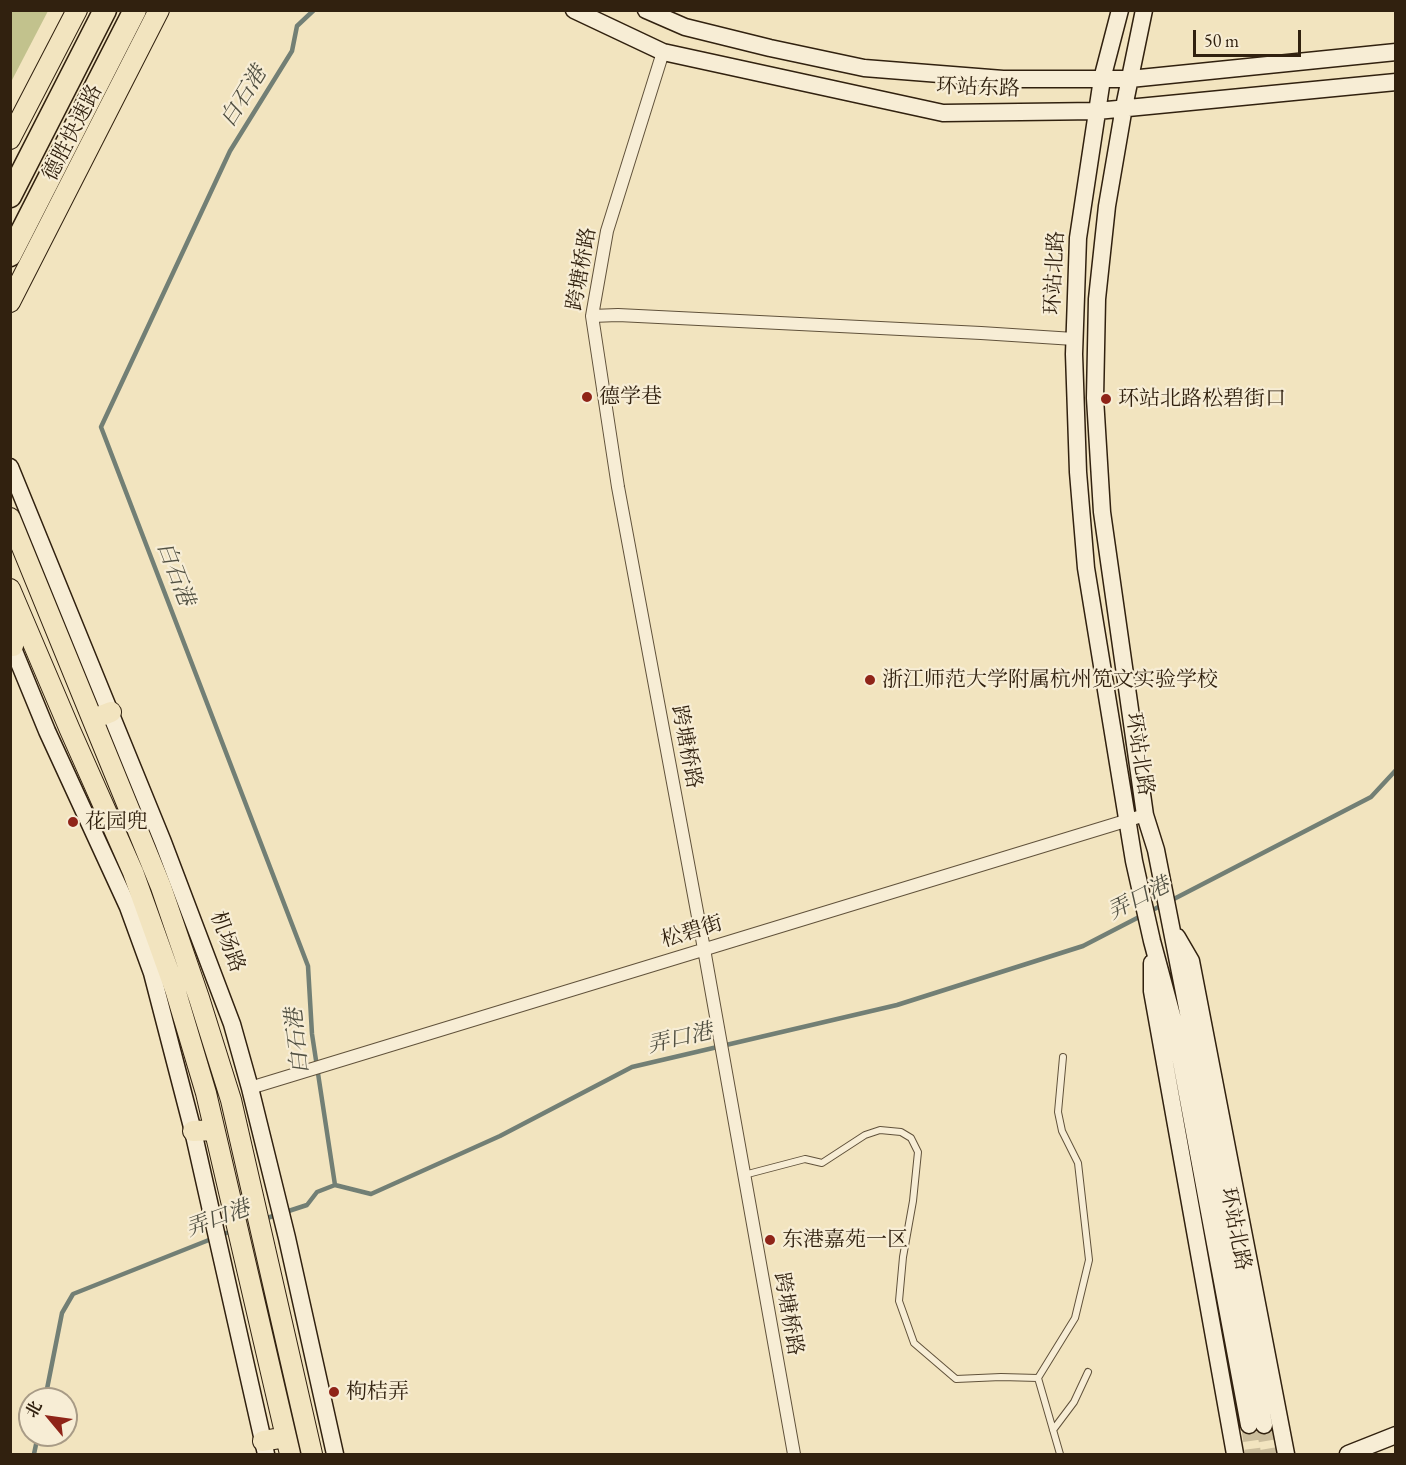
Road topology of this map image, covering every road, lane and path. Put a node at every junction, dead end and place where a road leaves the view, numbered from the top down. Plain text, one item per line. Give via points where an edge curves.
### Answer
1 (78, 10) edge
2 (105, 10) edge
3 (135, 10) edge
4 (159, 10) edge
5 (574, 10) edge
6 (646, 10) edge
7 (1119, 10) edge
8 (1144, 10) edge
9 (663, 52) junction
10 (1395, 52) edge
11 (1102, 79) junction
12 (1130, 79) junction
13 (1395, 82) edge
14 (1124, 107) junction
15 (1097, 111) junction
16 (10, 139) edge
17 (10, 196) edge
18 (10, 255) edge
19 (10, 302) edge
20 (592, 316) junction
21 (1074, 339) junction
22 (10, 467) edge
23 (10, 518) edge
24 (10, 588) edge
25 (18, 608) junction
26 (12, 643) edge
27 (102, 715) junction
28 (1145, 815) junction
29 (1126, 820) junction
30 (1171, 927) junction
31 (1152, 941) junction
32 (704, 949) junction
33 (1063, 1057) dead end
34 (250, 1089) junction
35 (214, 1130) junction
36 (193, 1131) junction
37 (743, 1175) junction
38 (1088, 1372) dead end
39 (1038, 1378) junction
40 (1053, 1430) junction
41 (1395, 1435) edge
42 (288, 1446) edge
43 (265, 1448) edge
44 (312, 1455) edge
45 (335, 1455) edge
46 (794, 1455) edge
47 (1060, 1455) edge
48 (1235, 1455) edge
49 (1286, 1455) edge
50 (1348, 1455) edge

1 - 16 main road
2 - 17 highway, 德胜快速路
3 - 18 highway, 德胜快速路
4 - 19 main road
5 - 9 main road, 环站东路
6 - 11 main road, 环站东路 via 685,27 864,68 1003,79
7 - 11 main road, 环站北路
8 - 12 main road, 环站北路
9 - 15 main road, 环站东路 via 943,113
9 - 20 street, 跨塘桥路 via 607,231
10 - 12 main road, 环站东路
11 - 12 main road, 环站东路
11 - 15 main road, 环站北路
12 - 14 main road, 环站北路
13 - 14 main road, 环站东路
14 - 15 main road, 环站东路
14 - 28 main road, 环站北路 via 1107,206 1097,299 1095,398 1102,512
15 - 21 main road, 环站北路 via 1078,238
20 - 21 street
20 - 32 street, 跨塘桥路 via 618,487
21 - 29 main road, 环站北路 via 1086,568
22 - 27 main road, 机场路
23 - 27 main road, 机场路
24 - 25 main road
25 - 26 main road
25 - 35 main road via 134,872 175,989
26 - 36 main road via 47,731 128,907 152,973
27 - 34 main road, 机场路 via 164,842 232,1024
27 - 44 main road, 机场路 via 231,1100
28 - 29 street, 松碧街
28 - 30 main road, 环站北路
29 - 31 main road, 环站北路
29 - 32 street, 松碧街
30 - 31 main road, 环站北路 via 1256,1425 1173,1019
30 - 49 main road via 1191,961
31 - 48 main road via 1152,991
32 - 34 street, 松碧街
32 - 37 street, 跨塘桥路
33 - 39 lane via 1058,1112 1062,1131 1078,1163 1089,1260 1075,1318
34 - 45 main road, 机场路
35 - 36 main road
35 - 42 main road
36 - 43 main road
37 - 39 lane via 805,1159 822,1163 865,1135 880,1130 901,1132 911,1138 918,1152 899,1301 914,1343 956,1379
37 - 46 street, 跨塘桥路
38 - 40 lane via 1074,1402
39 - 40 lane
40 - 47 lane
41 - 50 main road
42 - 43 main road

